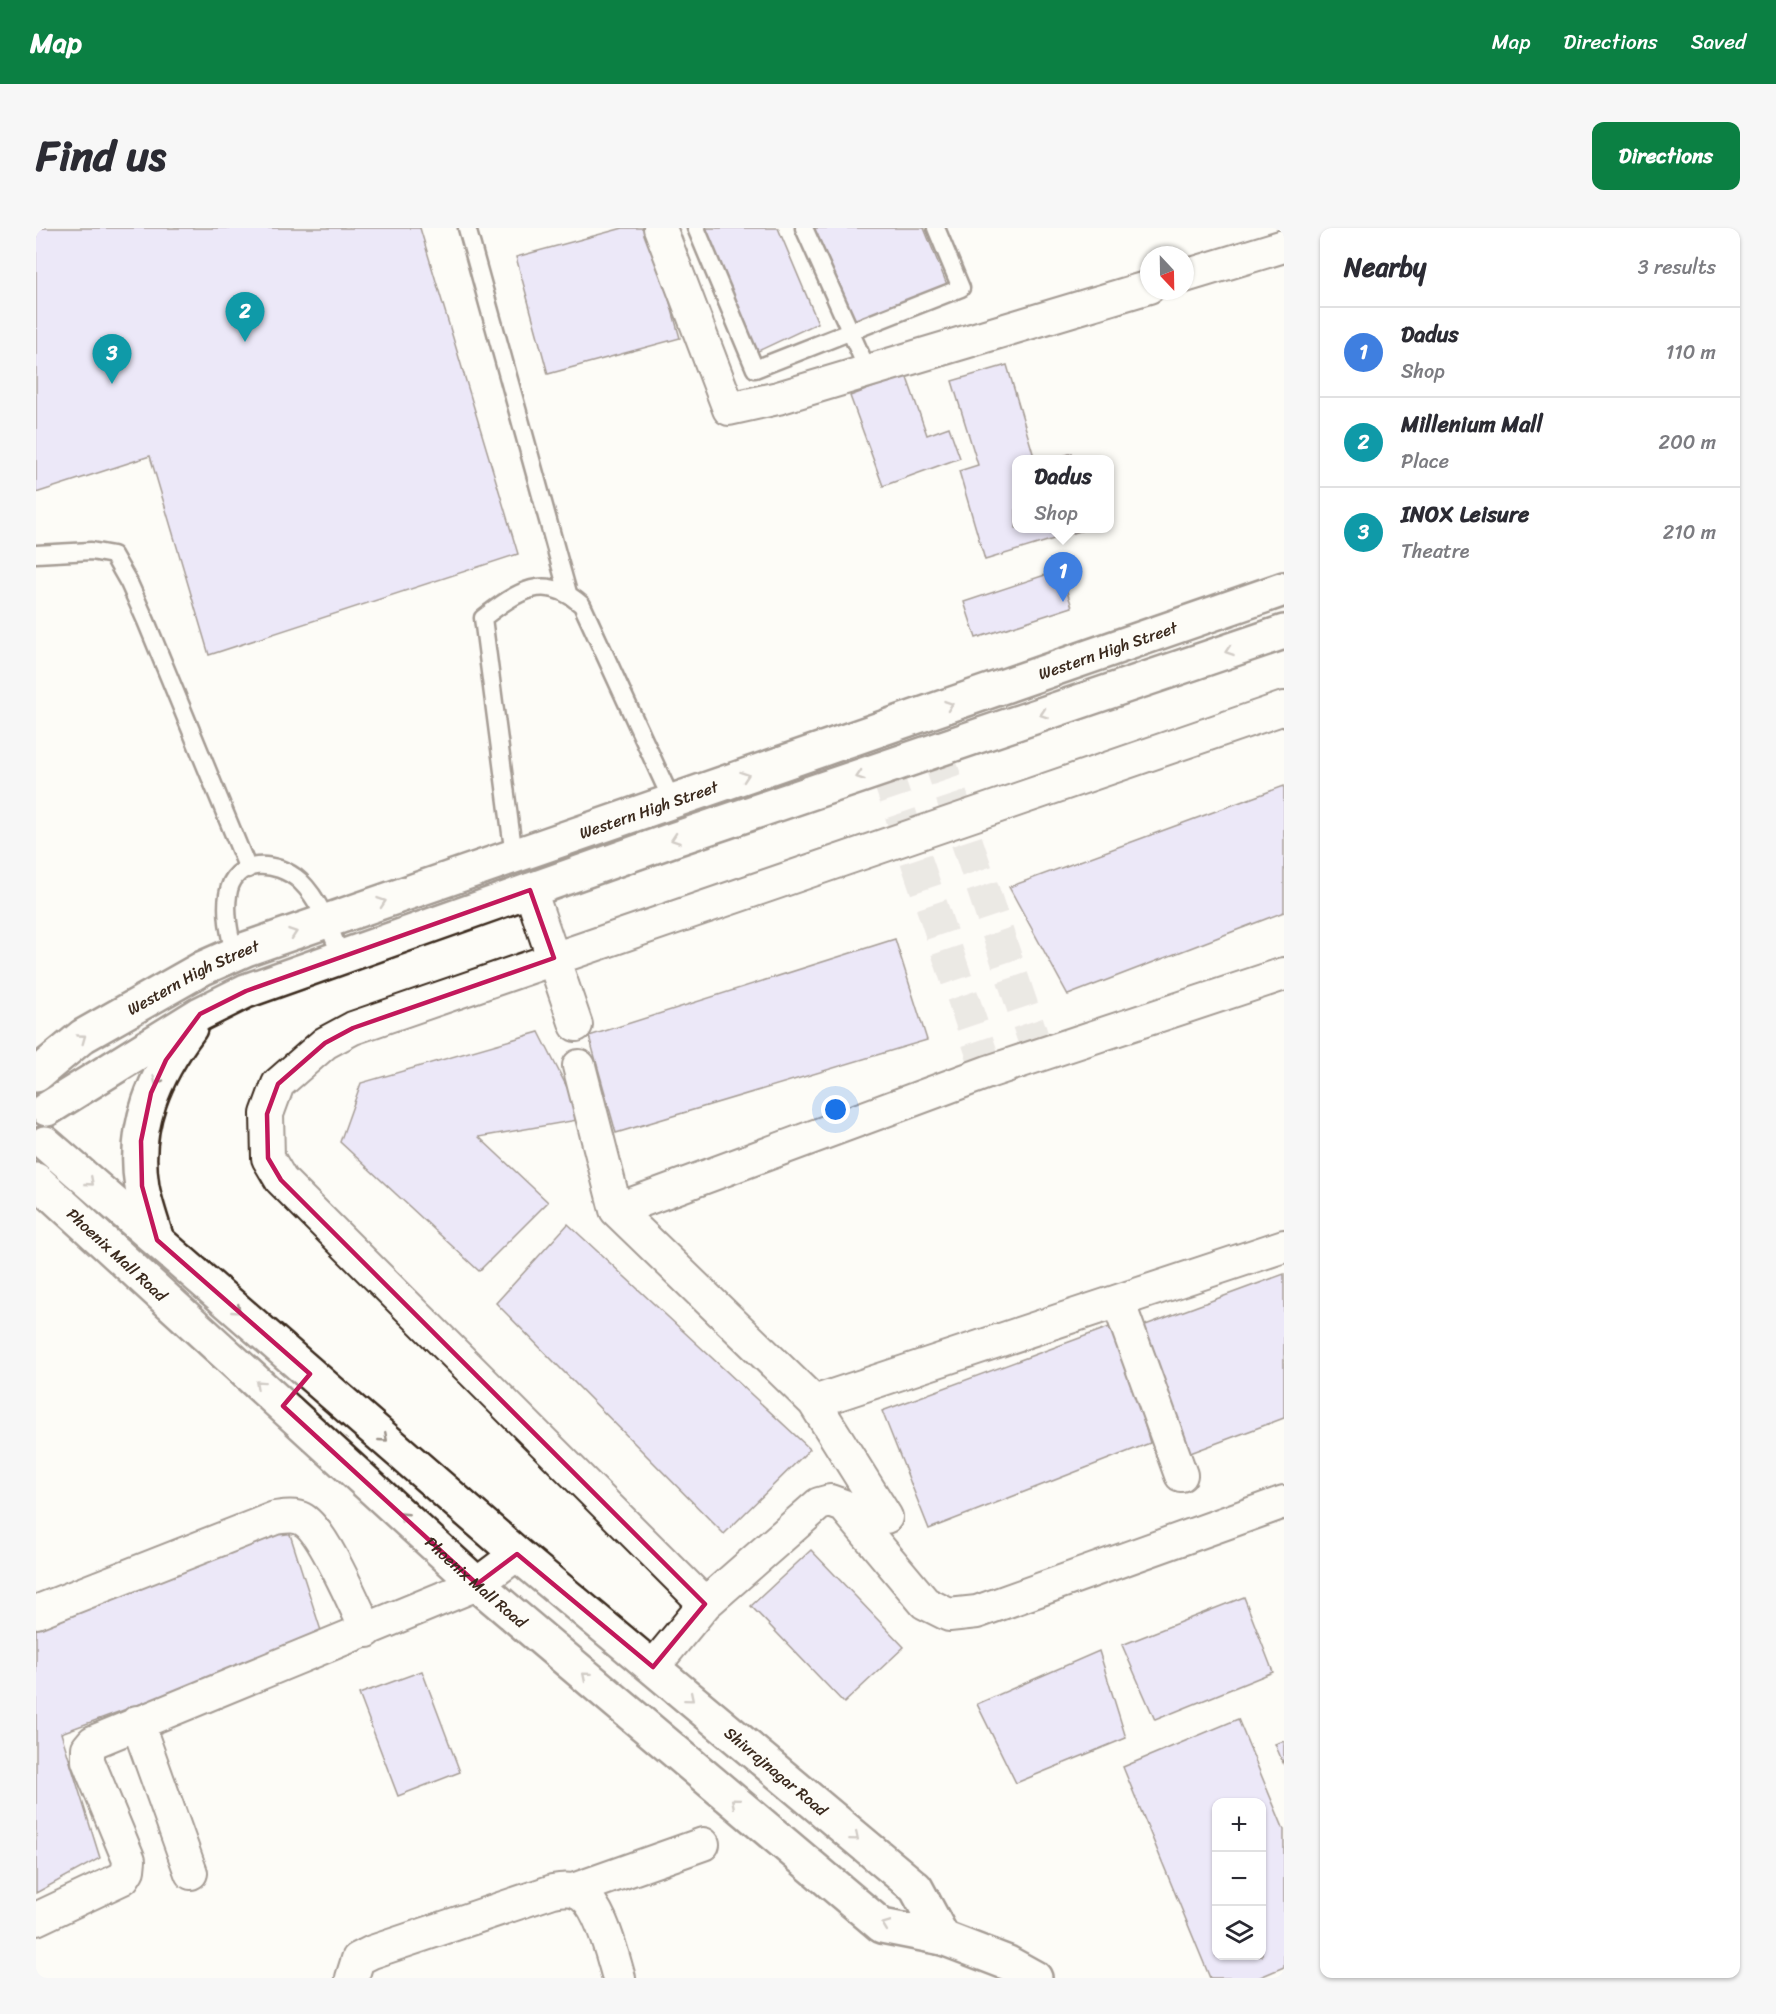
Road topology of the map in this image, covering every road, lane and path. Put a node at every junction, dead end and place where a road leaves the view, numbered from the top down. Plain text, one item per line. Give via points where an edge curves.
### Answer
1 (467, 228) edge
2 (660, 228) edge
3 (696, 228) edge
4 (804, 228) edge
5 (936, 228) edge
6 (1284, 246) edge
7 (1194, 273) edge
8 (1140, 289) edge
9 (850, 333) junction
10 (868, 371) junction
11 (36, 554) edge
12 (1284, 589) edge
13 (568, 593) junction
14 (1284, 632) edge
15 (1284, 708) edge
16 (902, 722) junction
17 (915, 758) junction
18 (672, 801) junction
19 (585, 831) junction
20 (514, 856) junction
21 (597, 867) junction
22 (248, 869) junction
23 (530, 891) junction
24 (327, 921) junction
25 (234, 954) junction
26 (341, 957) junction
27 (554, 958) junction
28 (1284, 974) edge
29 (200, 1014) junction
30 (576, 1025) dead end
31 (579, 1066) dead end
32 (36, 1075) edge
33 (41, 1103) edge
34 (41, 1148) edge
35 (36, 1180) edge
36 (616, 1210) junction
37 (157, 1240) junction
38 (1284, 1246) edge
39 (1118, 1301) junction
40 (310, 1374) junction
41 (814, 1402) junction
42 (283, 1406) junction
43 (1181, 1475) dead end
44 (1284, 1502) edge
45 (886, 1517) dead end
46 (517, 1554) junction
47 (477, 1584) junction
48 (705, 1604) junction
49 (36, 1612) edge
50 (367, 1631) junction
51 (653, 1667) junction
52 (136, 1722) junction
53 (703, 1844) dead end
54 (191, 1873) dead end
55 (573, 1890) junction
56 (36, 1919) edge
57 (942, 1938) junction
58 (352, 1978) edge
59 (620, 1978) edge
60 (1035, 1978) edge

1 - 13 lane
2 - 10 street via 729,409
3 - 9 lane via 755,369
4 - 9 lane
5 - 9 lane via 961,288
6 - 7 street
8 - 10 street
9 - 10 lane
11 - 22 lane via 91,550 113,555 146,621
16 -> 12 street, Western High Street
13 - 18 lane via 582,605
13 - 20 lane via 548,585 514,594 483,618
14 -> 17 street, Western High Street
15 - 27 street
16 - 17 street
18 -> 16 street, Western High Street
17 -> 21 street, Western High Street
18 - 19 street, Western High Street
19 - 20 street, Western High Street
19 - 21 street
24 -> 20 street, Western High Street
21 - 23 street, Western High Street
22 - 24 lane via 256,864 275,866 300,881
22 - 25 lane via 239,873 228,892 227,914
23 - 26 street, Western High Street
23 - 27 street
25 -> 24 street, Western High Street
24 - 26 lane
32 -> 25 street, Western High Street via 83,1036
26 - 29 street, Western High Street via 246,991
27 - 30 street
27 - 48 street via 354,1028 325,1043 278,1084 267,1114 268,1158 281,1180
28 - 36 street via 988,1072
29 - 33 street, Western High Street
29 -> 37 street via 166,1060 151,1093 141,1141 142,1186
31 - 36 street
33 - 34 street via 49,1132
34 -> 37 street
42 -> 35 street, Phoenix Mall Road
36 - 41 street
37 -> 40 street
38 - 39 street
39 - 41 street
39 - 43 street
40 - 42 street
40 -> 46 street
41 - 45 street
47 -> 42 street, Phoenix Mall Road
44 - 48 street via 977,1612 949,1615 925,1603 844,1506 830,1501 819,1504
46 - 47 street
46 - 51 street, Shivrajnagar Road
47 - 50 street
57 -> 47 street, Phoenix Mall Road via 882,1926
48 - 51 street
49 - 50 street via 275,1518 291,1516 302,1518 316,1531
50 - 52 street
51 -> 57 street, Shivrajnagar Road via 916,1888
52 - 54 street
52 - 56 street via 93,1742 86,1754 129,1860 129,1870 123,1878
53 - 55 street
55 - 58 street via 552,1891 372,1952 358,1959
55 - 59 street via 587,1897 598,1915
57 - 60 street

